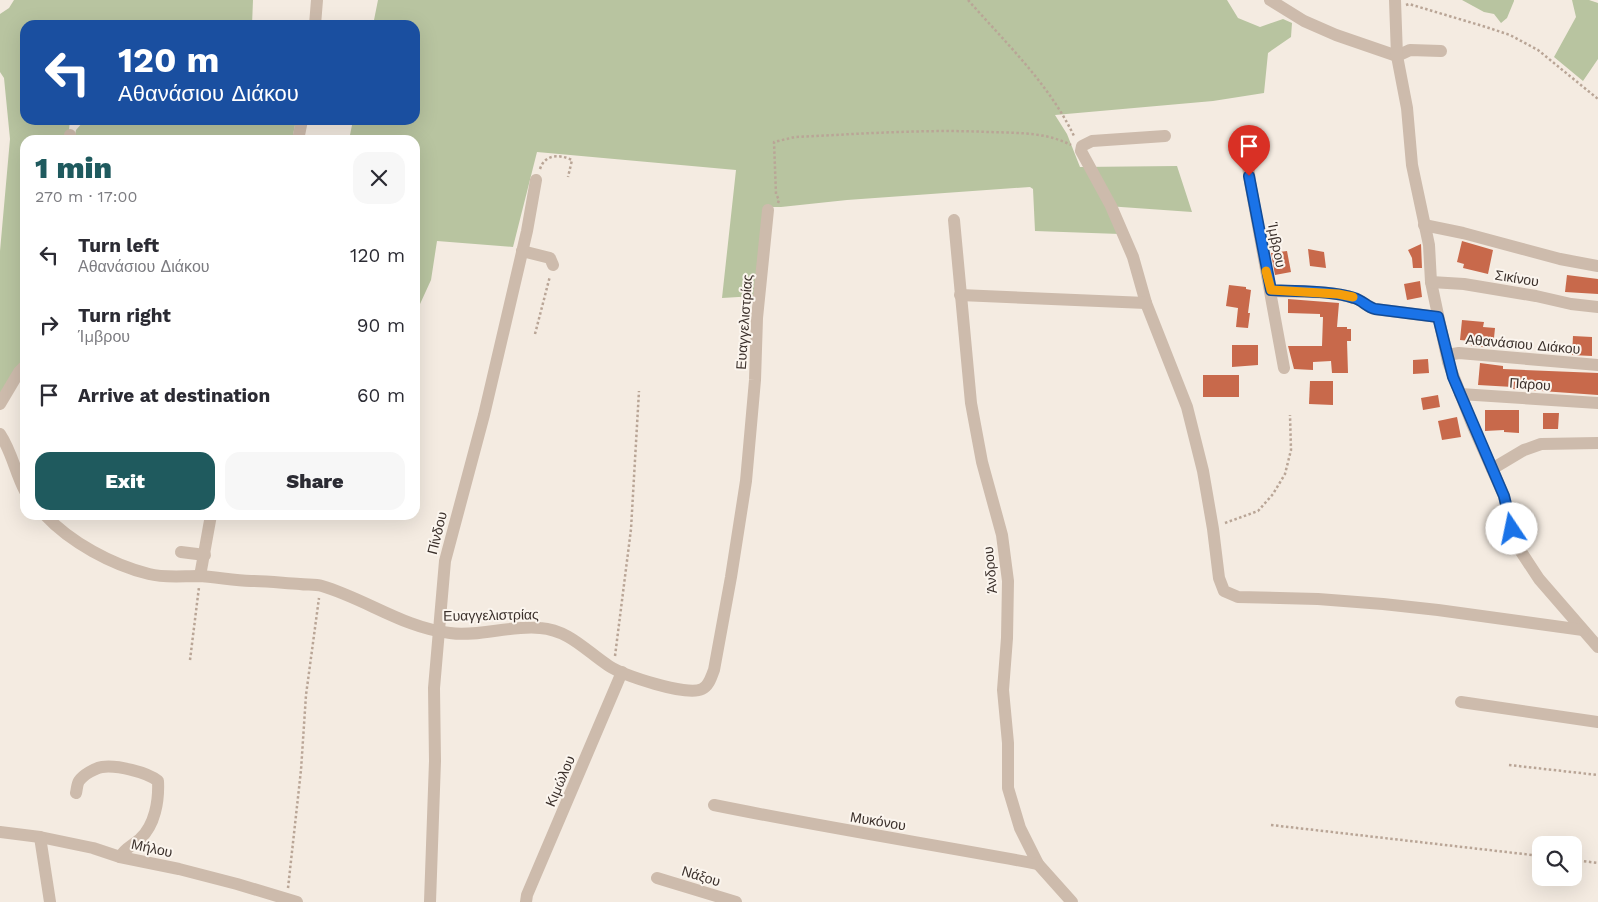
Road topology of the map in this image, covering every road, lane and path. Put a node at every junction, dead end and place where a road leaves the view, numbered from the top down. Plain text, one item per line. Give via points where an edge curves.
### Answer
1 (317, 0) edge
2 (968, 0) edge
3 (1270, 0) edge
4 (1395, 4) edge
5 (315, 20) edge
6 (1440, 51) dead end
7 (1397, 56) junction
8 (1598, 99) edge
9 (1165, 136) dead end
10 (1081, 151) junction
11 (1247, 157) dead end
12 (568, 177) dead end
13 (536, 180) joint
14 (768, 210) joint
15 (954, 220) dead end
16 (1424, 225) junction
17 (522, 251) junction
18 (553, 265) joint
19 (1598, 266) edge
20 (1431, 282) junction
21 (1271, 290) junction
22 (960, 295) junction
23 (1146, 303) junction
24 (1598, 307) edge
25 (1438, 317) junction
26 (535, 334) dead end
27 (1447, 356) junction
28 (1598, 365) edge
29 (1284, 368) dead end
30 (20, 371) edge
31 (639, 391) dead end
32 (1460, 394) junction
33 (1598, 403) edge
34 (0, 404) edge
35 (1290, 415) dead end
36 (0, 434) edge
37 (1598, 443) edge
38 (1492, 469) junction
39 (20, 481) edge
40 (49, 520) edge
41 (210, 520) edge
42 (1212, 526) junction
43 (181, 552) dead end
44 (205, 554) junction
45 (200, 576) junction
46 (321, 586) junction
47 (1583, 630) junction
48 (438, 632) junction
49 (1598, 647) edge
50 (190, 660) dead end
51 (610, 666) junction
52 (622, 672) junction
53 (1461, 702) dead end
54 (1598, 722) edge
55 (1510, 765) dead end
56 (1598, 775) edge
57 (76, 792) dead end
58 (714, 805) dead end
59 (1271, 825) dead end
60 (0, 832) edge
61 (40, 836) junction
62 (1532, 855) edge
63 (120, 857) junction
64 (1582, 861) edge
65 (1598, 863) edge
66 (1038, 864) junction
67 (657, 878) dead end
68 (292, 901) edge
69 (50, 902) edge
70 (430, 902) edge
71 (526, 902) edge
72 (736, 902) edge
73 (1072, 902) edge

1 - 5 street
2 - 10 path via 1048,92
3 - 7 street via 1304,21
4 - 7 street
4 - 8 path via 1409,4 1510,35 1538,50
6 - 7 street via 1410,50
7 - 16 street
9 - 10 street via 1092,141 1082,146
10 - 14 path via 1059,139 1024,133 953,130 795,137 774,142 779,200 777,206
10 - 23 street via 1133,257
11 - 21 street, Ίμβρου
12 - 13 path via 572,160 550,156 542,162
13 - 17 street, Πίνδου
14 - 52 street, Ευαγγελιστρίας via 746,481 714,670 709,683 694,691 659,685
15 - 22 street, Άνδρου
16 - 19 street
16 - 20 street via 1429,245
17 - 18 street via 550,258
17 - 48 street, Πίνδου via 445,561
18 - 26 path
20 - 24 street, Σικίνου via 1464,284
20 - 25 street
21 - 25 street via 1338,294 1357,299 1375,309
21 - 29 street, Ίμβρου
22 - 23 street
22 - 66 street, Άνδρου via 971,403 982,462 1002,535 1008,581 1003,690 1008,788 1020,828
23 - 42 street via 1187,407 1203,470
25 - 27 street
27 - 28 street, Αθανάσιου Διάκου via 1459,353
27 - 32 street
30 - 34 street
31 - 51 path via 631,529 617,654
32 - 33 street, Πάρου
32 - 38 street
35 - 42 path via 1291,450 1285,474 1273,494 1258,511
36 - 39 street
37 - 38 street via 1541,444
38 - 47 street via 1506,500 1518,548 1539,579
40 - 45 street, Ευαγγελιστρίας via 84,548 150,575
41 - 44 street
42 - 47 street via 1218,578 1224,591 1238,597 1383,604
43 - 44 street
44 - 45 street
45 - 46 street, Ευαγγελιστρίας
45 - 50 path
46 - 48 street, Ευαγγελιστρίας
46 - 68 path via 307,685
47 - 49 street
48 - 51 street, Ευαγγελιστρίας via 541,628 561,632
48 - 70 street, Πίνδου
51 - 52 street, Ευαγγελιστρίας
52 - 71 street, Κιμώλου
53 - 54 street
55 - 56 path
57 - 63 street via 79,781 102,767 150,774 158,781 157,808 145,835 125,848
58 - 66 street, Μυκόνου
59 - 62 path
60 - 61 street, Μήλου
61 - 63 street, Μήλου
61 - 69 street
63 - 68 street, Μήλου via 179,869
64 - 65 path
66 - 73 street, Άνδρου
67 - 72 street, Νάξου

